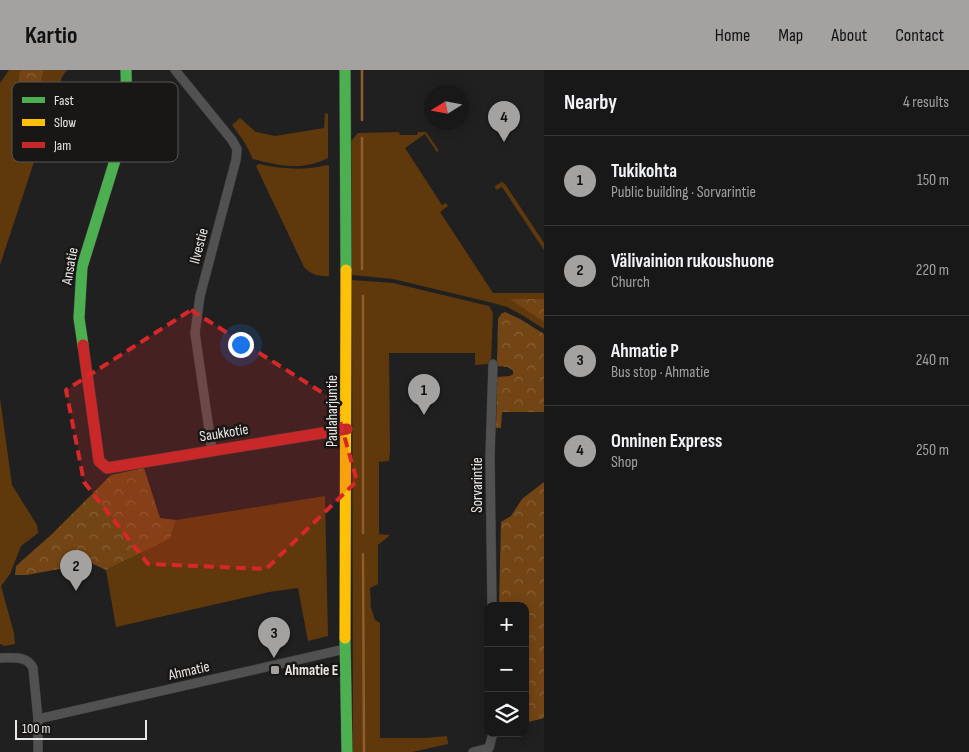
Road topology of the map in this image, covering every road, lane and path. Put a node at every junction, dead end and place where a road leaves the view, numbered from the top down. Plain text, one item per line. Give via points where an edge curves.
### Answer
1 (175, 70) edge
2 (345, 70) edge
3 (114, 162) edge
4 (493, 364) dead end
5 (347, 429) junction
6 (212, 450) junction
7 (107, 468) joint
8 (492, 602) edge
9 (346, 648) junction
10 (0, 658) edge
11 (38, 719) junction
12 (492, 737) edge
13 (38, 752) edge
14 (347, 752) edge
15 (473, 752) edge

1 - 6 street, Ilvestie via 228,133 237,150 200,296 195,333
2 - 5 street, Paulaharjuntie
3 - 7 street, Ansatie via 82,267 79,310 99,461
4 - 8 street, Sorvarintie via 490,456
5 - 6 street, Saukkotie
5 - 9 street, Paulaharjuntie
6 - 7 street, Saukkotie
9 - 11 street, Ahmatie
9 - 14 street, Paulaharjuntie
10 - 11 street via 30,662
11 - 13 street
12 - 15 street via 489,748

